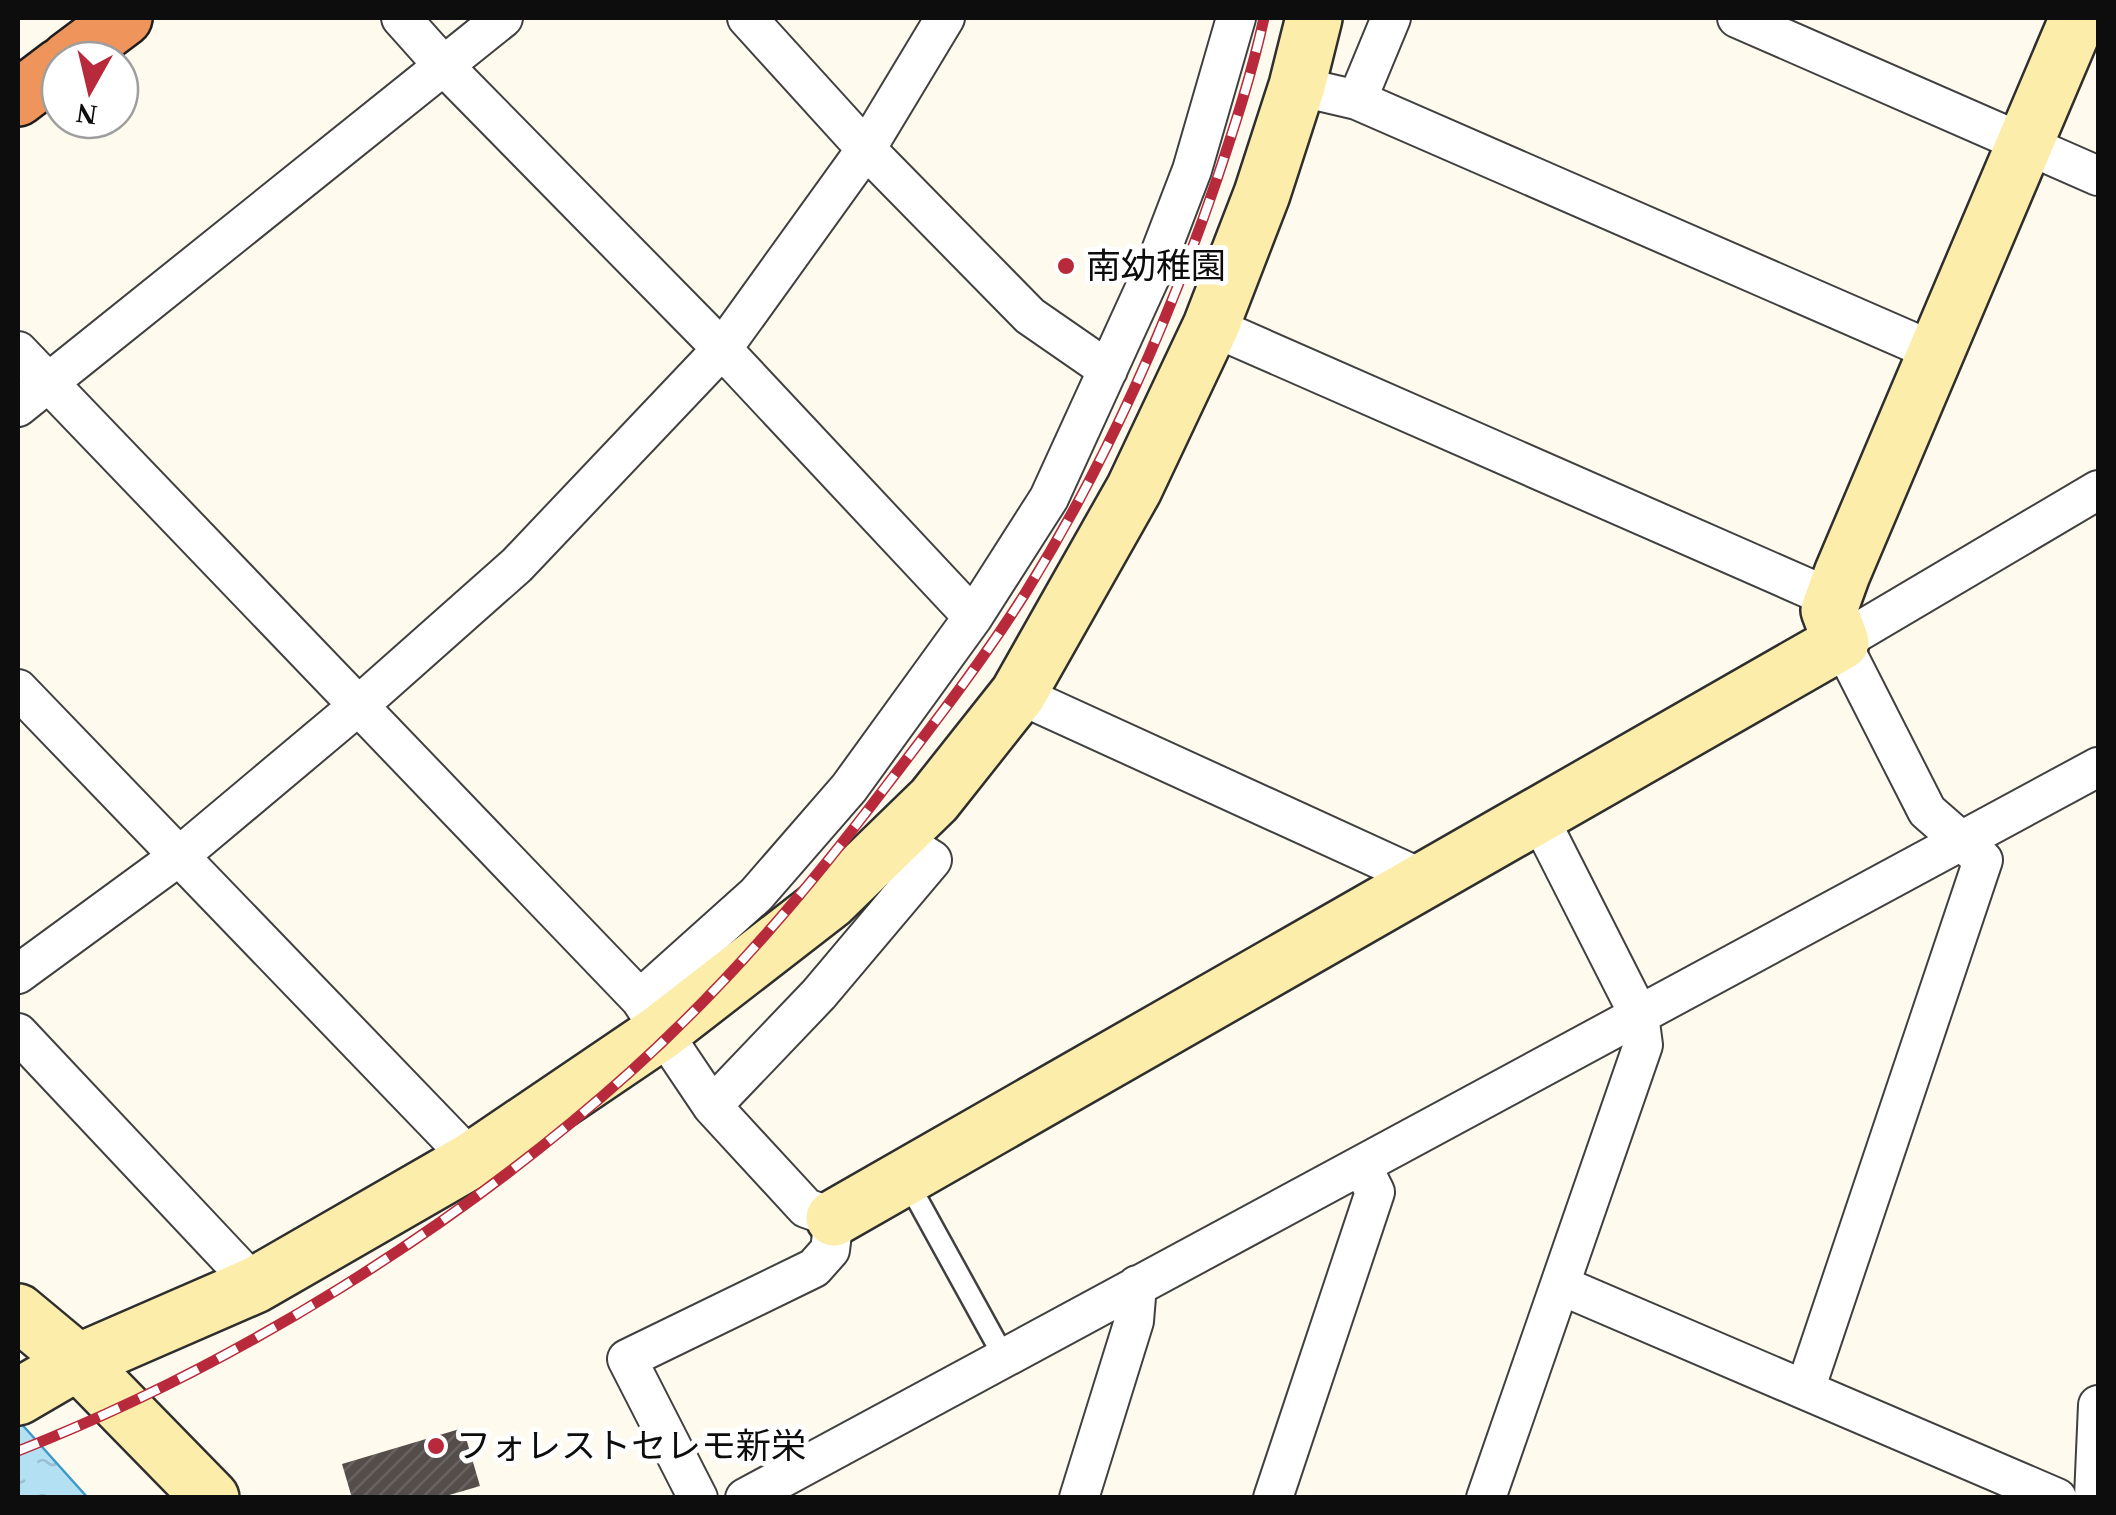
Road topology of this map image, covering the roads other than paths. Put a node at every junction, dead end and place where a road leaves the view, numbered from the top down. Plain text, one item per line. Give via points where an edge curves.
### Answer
1 (124, 18) edge
2 (401, 18) edge
3 (503, 18) edge
4 (747, 18) edge
5 (946, 18) edge
6 (1314, 18) edge
7 (1391, 18) edge
8 (1737, 18) edge
9 (2078, 18) edge
10 (1225, 20) edge
11 (95, 40) edge
12 (443, 65) junction
13 (40, 81) edge
14 (1297, 86) junction
15 (18, 98) edge
16 (1357, 100) junction
17 (2024, 144) junction
18 (866, 149) junction
19 (2098, 176) edge
20 (1211, 326) junction
21 (722, 349) junction
22 (18, 351) edge
23 (1935, 352) junction
24 (1108, 370) junction
25 (32, 395) edge
26 (2098, 490) edge
27 (973, 617) junction
28 (1835, 626) junction
29 (18, 689) edge
30 (1018, 694) junction
31 (358, 706) junction
32 (2098, 767) edge
33 (1538, 816) junction
34 (896, 837) junction
35 (1963, 840) junction
36 (178, 856) junction
37 (1425, 880) junction
38 (18, 974) edge
39 (651, 1015) junction
40 (1639, 1016) junction
41 (18, 1033) edge
42 (712, 1106) junction
43 (472, 1160) junction
44 (1362, 1166) junction
45 (905, 1177) junction
46 (834, 1218) junction
47 (254, 1285) junction
48 (1137, 1285) junction
49 (1560, 1285) junction
50 (18, 1312) edge
51 (1004, 1357) junction
52 (78, 1362) junction
53 (1804, 1390) junction
54 (18, 1397) edge
55 (2098, 1405) edge
56 (211, 1498) edge
57 (698, 1498) edge
58 (745, 1498) edge
59 (1079, 1498) edge
60 (1273, 1498) edge
61 (1486, 1498) edge
62 (2057, 1498) edge
63 (2094, 1498) edge

1 - 11 highway
2 - 12 street
3 - 12 street
4 - 18 street
5 - 18 street
6 - 14 street
7 - 16 street
8 - 17 street
9 - 17 street
10 - 24 street via 1192,170
12 - 21 street
12 - 25 street
13 - 15 highway
14 - 16 street
14 - 20 street
16 - 23 street
17 - 19 street
17 - 23 street
18 - 21 street
18 - 24 street via 1030,316
20 - 28 street via 1819,593
20 - 30 street via 1134,489
21 - 27 street
21 - 31 street via 518,565
22 - 25 street
23 - 28 street
24 - 27 street via 1049,498
25 - 31 street
26 - 28 street
27 - 39 street via 848,788
28 - 33 street
28 - 35 street via 1927,812
29 - 36 street
30 - 34 street
30 - 37 street
31 - 36 street
31 - 39 street
32 - 35 street
33 - 37 street
33 - 40 street
34 - 39 street via 830,901
34 - 42 street via 932,860
35 - 40 street
35 - 53 street via 1983,860
36 - 38 street
36 - 43 street
37 - 45 street
39 - 42 street
39 - 43 street
40 - 44 street
40 - 49 street via 1644,1045
41 - 47 street
42 - 46 street via 806,1208
43 - 47 street
44 - 48 street
44 - 60 street via 1375,1192
45 - 46 street
45 - 51 lane
46 - 57 street via 830,1250 814,1268 627,1359
47 - 52 street
48 - 51 street
48 - 59 street via 1134,1320
49 - 53 street
49 - 61 street
50 - 52 street
51 - 58 street
52 - 54 street
52 - 56 street
53 - 62 street
55 - 63 street

